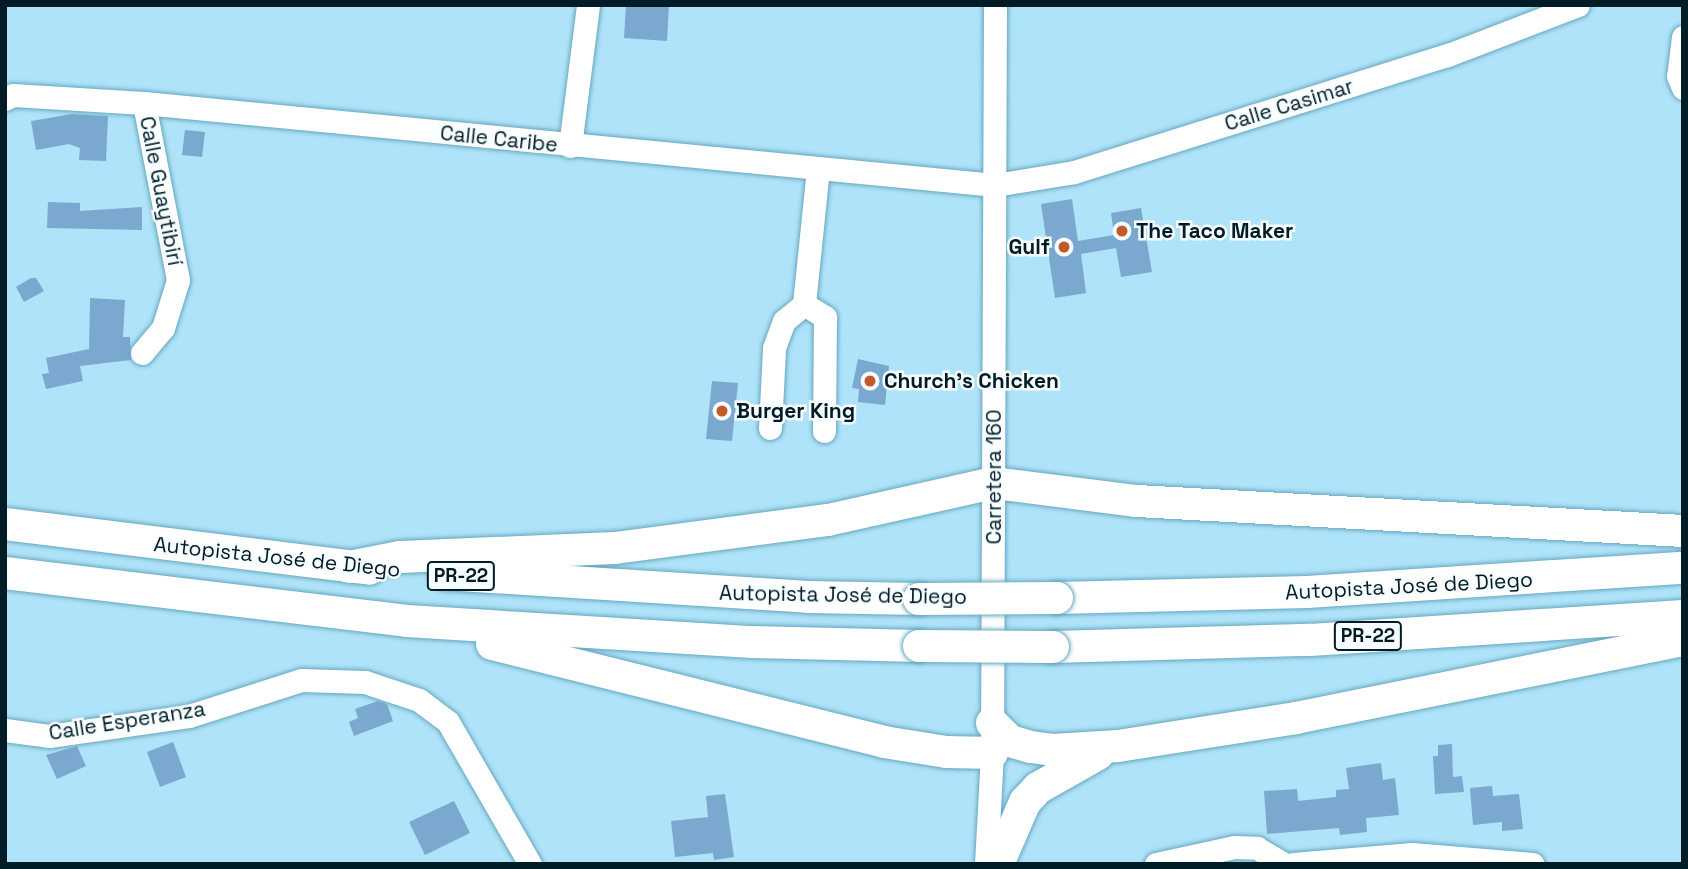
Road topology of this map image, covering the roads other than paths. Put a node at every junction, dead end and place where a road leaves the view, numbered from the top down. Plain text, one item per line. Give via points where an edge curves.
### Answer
1 (588, 5) edge
2 (995, 5) edge
3 (1578, 5) edge
4 (1683, 37) edge
5 (1683, 88) edge
6 (5, 99) edge
7 (144, 103) junction
8 (570, 146) junction
9 (818, 169) junction
10 (995, 185) junction
11 (804, 304) junction
12 (142, 354) dead end
13 (770, 428) dead end
14 (824, 431) dead end
15 (994, 483) junction
16 (5, 524) edge
17 (1683, 531) edge
18 (349, 567) junction
19 (1683, 568) edge
20 (5, 573) edge
21 (1683, 616) edge
22 (407, 621) junction
23 (1683, 640) edge
24 (5, 730) edge
25 (992, 738) junction
26 (1118, 746) junction
27 (530, 864) edge
28 (986, 864) edge
29 (998, 864) edge
30 (1156, 864) edge
31 (1284, 864) edge
32 (1293, 864) edge
33 (1533, 864) edge

1 - 8 street
2 - 10 street, Carretera 160
3 - 10 street, Calle Casimar via 1448,55 1074,172
4 - 5 street via 1678,71
6 - 7 street, Calle Caribe via 13,95
7 - 8 street, Calle Caribe
7 - 12 street, Calle Guaytibirí via 178,280 163,328
8 - 9 street, Calle Caribe
9 - 10 street, Calle Caribe
9 - 11 street
10 - 15 street, Carretera 160
11 - 13 street via 784,321 774,348
11 - 14 street via 825,317
15 - 17 highway via 1137,501
15 - 18 highway via 828,520 629,547 400,557
15 - 25 street, Carretera 160
16 - 18 highway, Autopista José de Diego / PR-22
18 - 19 highway, Autopista José de Diego / PR-22, bridge via 591,585 919,598 1307,592
20 - 22 highway, PR-22
21 - 22 highway, PR-22, bridge via 1310,640 1053,647 752,642
22 - 25 highway via 429,633 528,650 884,742 946,752
23 - 26 highway via 1296,718
24 - 27 street, Calle Esperanza via 49,736 188,716 301,680 365,682 419,700 448,722
25 - 26 highway via 1052,750
25 - 28 street, Carretera 160
26 - 29 highway via 1070,766 1038,788 1026,802
30 - 31 street via 1234,847 1256,848
32 - 33 street via 1412,854

